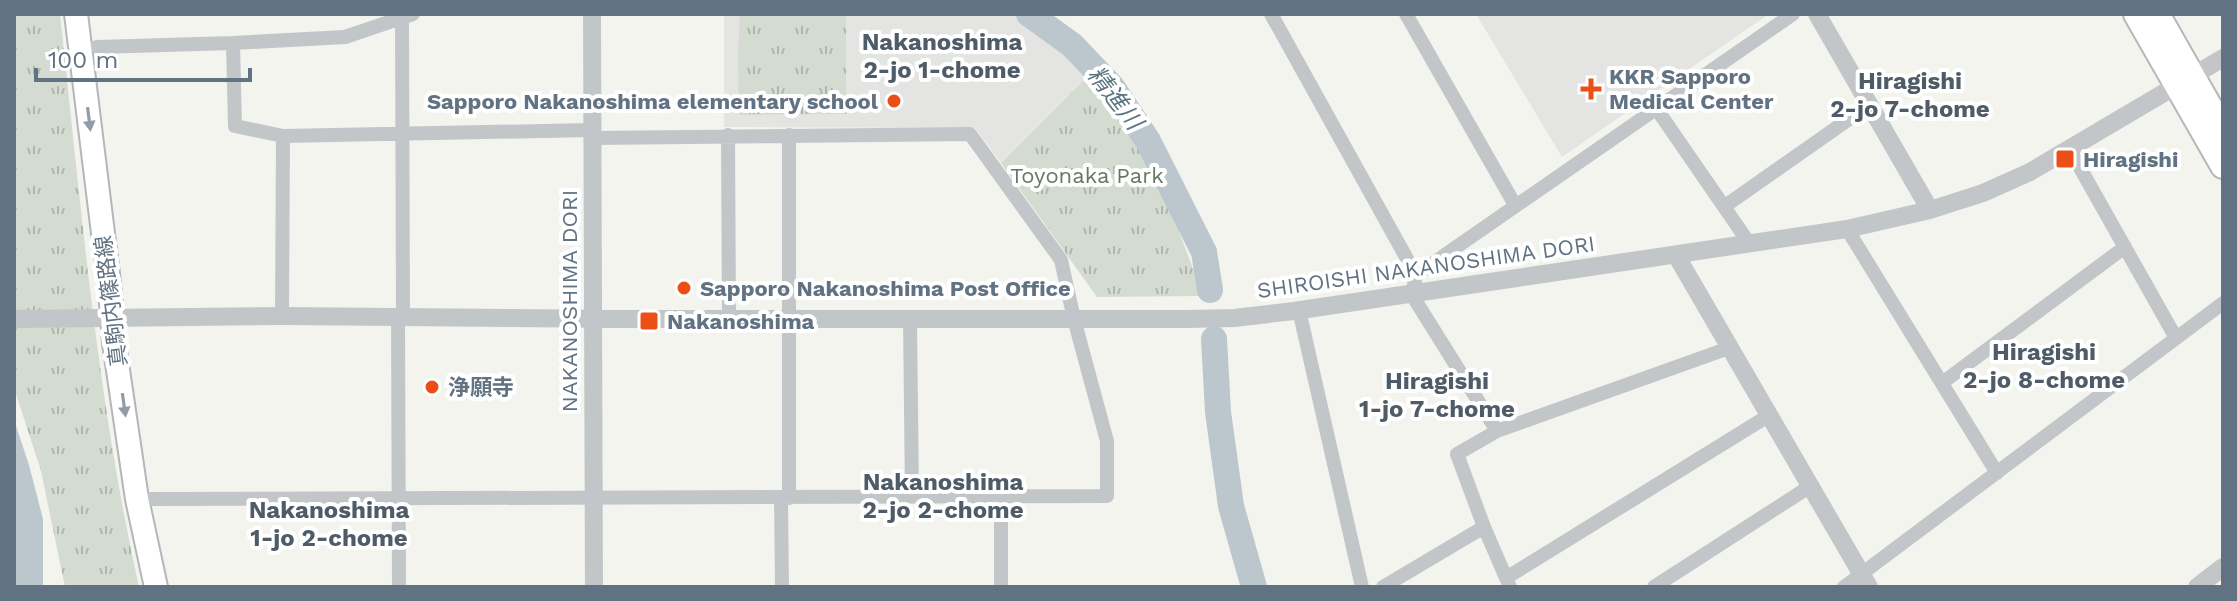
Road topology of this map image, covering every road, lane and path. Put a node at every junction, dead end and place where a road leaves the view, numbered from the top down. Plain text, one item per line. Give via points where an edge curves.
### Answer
1 (76, 14) edge
2 (592, 14) edge
3 (1271, 14) edge
4 (1406, 14) edge
5 (1793, 14) edge
6 (1817, 14) edge
7 (2136, 14) edge
8 (2157, 14) edge
9 (408, 16) edge
10 (233, 43) junction
11 (97, 47) dead end
12 (2223, 58) edge
13 (2184, 81) junction
14 (1869, 105) junction
15 (1656, 108) junction
16 (2223, 130) edge
17 (403, 134) junction
18 (592, 134) junction
19 (728, 135) junction
20 (789, 135) junction
21 (283, 136) junction
22 (2070, 150) junction
23 (2223, 166) edge
24 (1515, 205) junction
25 (1725, 206) junction
26 (1930, 210) junction
27 (1847, 229) junction
28 (1749, 243) junction
29 (2125, 247) junction
30 (1676, 255) junction
31 (1416, 275) junction
32 (1412, 295) junction
33 (2223, 303) edge
34 (1299, 310) junction
35 (282, 316) junction
36 (400, 316) junction
37 (103, 317) junction
38 (592, 318) junction
39 (729, 318) junction
40 (788, 318) junction
41 (14, 319) edge
42 (910, 319) junction
43 (1074, 319) junction
44 (2176, 338) junction
45 (1729, 348) junction
46 (1942, 383) junction
47 (1768, 416) junction
48 (1497, 431) junction
49 (1997, 473) junction
50 (1809, 487) junction
51 (1001, 496) junction
52 (912, 497) junction
53 (785, 498) junction
54 (151, 499) dead end
55 (398, 499) junction
56 (594, 499) junction
57 (1484, 527) junction
58 (2223, 567) edge
59 (1866, 581) edge
60 (1508, 583) edge
61 (156, 587) edge
62 (399, 587) edge
63 (594, 587) edge
64 (782, 587) edge
65 (1001, 587) edge
66 (1362, 587) edge
67 (1383, 587) edge
68 (1654, 587) edge
69 (1844, 587) edge
70 (2197, 587) edge

1 -> 37 main road, 真駒内篠路線
2 - 18 street, NAKANOSHIMA DORI
3 - 31 street
4 - 24 street
5 - 15 street
6 - 14 street
7 - 13 highway
8 - 13 highway
9 - 10 street via 345,37
9 - 17 street
10 - 11 street
10 - 21 street via 235,126
12 - 13 street, SHIROISHI NAKANOSHIMA DORI
13 - 16 highway
13 - 22 street, SHIROISHI NAKANOSHIMA DORI
13 - 23 highway
14 - 25 street
14 - 26 street
15 - 24 street
15 - 25 street
17 - 18 street
17 - 21 street
17 - 36 street
18 - 19 street
18 - 38 street, NAKANOSHIMA DORI
19 - 20 street
19 - 39 street
20 - 40 street
20 - 43 street via 970,134 1061,260
21 - 35 street
22 - 26 street, SHIROISHI NAKANOSHIMA DORI via 1983,193
22 - 29 street
24 - 31 street
25 - 28 street
26 - 27 street, SHIROISHI NAKANOSHIMA DORI
27 - 28 street, SHIROISHI NAKANOSHIMA DORI
27 - 46 street
28 - 30 street, SHIROISHI NAKANOSHIMA DORI
29 - 44 street
29 - 46 street
30 - 32 street, SHIROISHI NAKANOSHIMA DORI
30 - 45 street
31 - 32 street
32 - 34 street, SHIROISHI NAKANOSHIMA DORI
32 - 48 street
33 - 44 street
34 - 43 street, SHIROISHI NAKANOSHIMA DORI via 1234,318
34 - 66 street
35 - 36 street, SHIROISHI NAKANOSHIMA DORI
35 - 37 street, SHIROISHI NAKANOSHIMA DORI
36 - 38 street, SHIROISHI NAKANOSHIMA DORI
36 - 55 street
37 - 41 street, SHIROISHI NAKANOSHIMA DORI
37 -> 61 main road, 真駒内篠路線
38 - 39 street, SHIROISHI NAKANOSHIMA DORI
38 - 56 street, NAKANOSHIMA DORI
39 - 40 street, SHIROISHI NAKANOSHIMA DORI
40 - 42 street, SHIROISHI NAKANOSHIMA DORI
40 - 53 street
42 - 43 street, SHIROISHI NAKANOSHIMA DORI
42 - 52 street
43 - 51 street via 1107,441 1107,496
44 - 49 street
45 - 47 street
45 - 48 street
46 - 49 street
47 - 50 street
47 - 60 street
48 - 57 street via 1457,454
49 - 59 street
50 - 59 street
50 - 68 street
51 - 52 street
51 - 65 street
52 - 53 street
53 - 56 street
53 - 64 street
54 - 55 street
55 - 56 street
55 - 62 street
56 - 63 street, NAKANOSHIMA DORI
57 - 60 street
57 - 67 street
58 - 70 street
59 - 69 street

